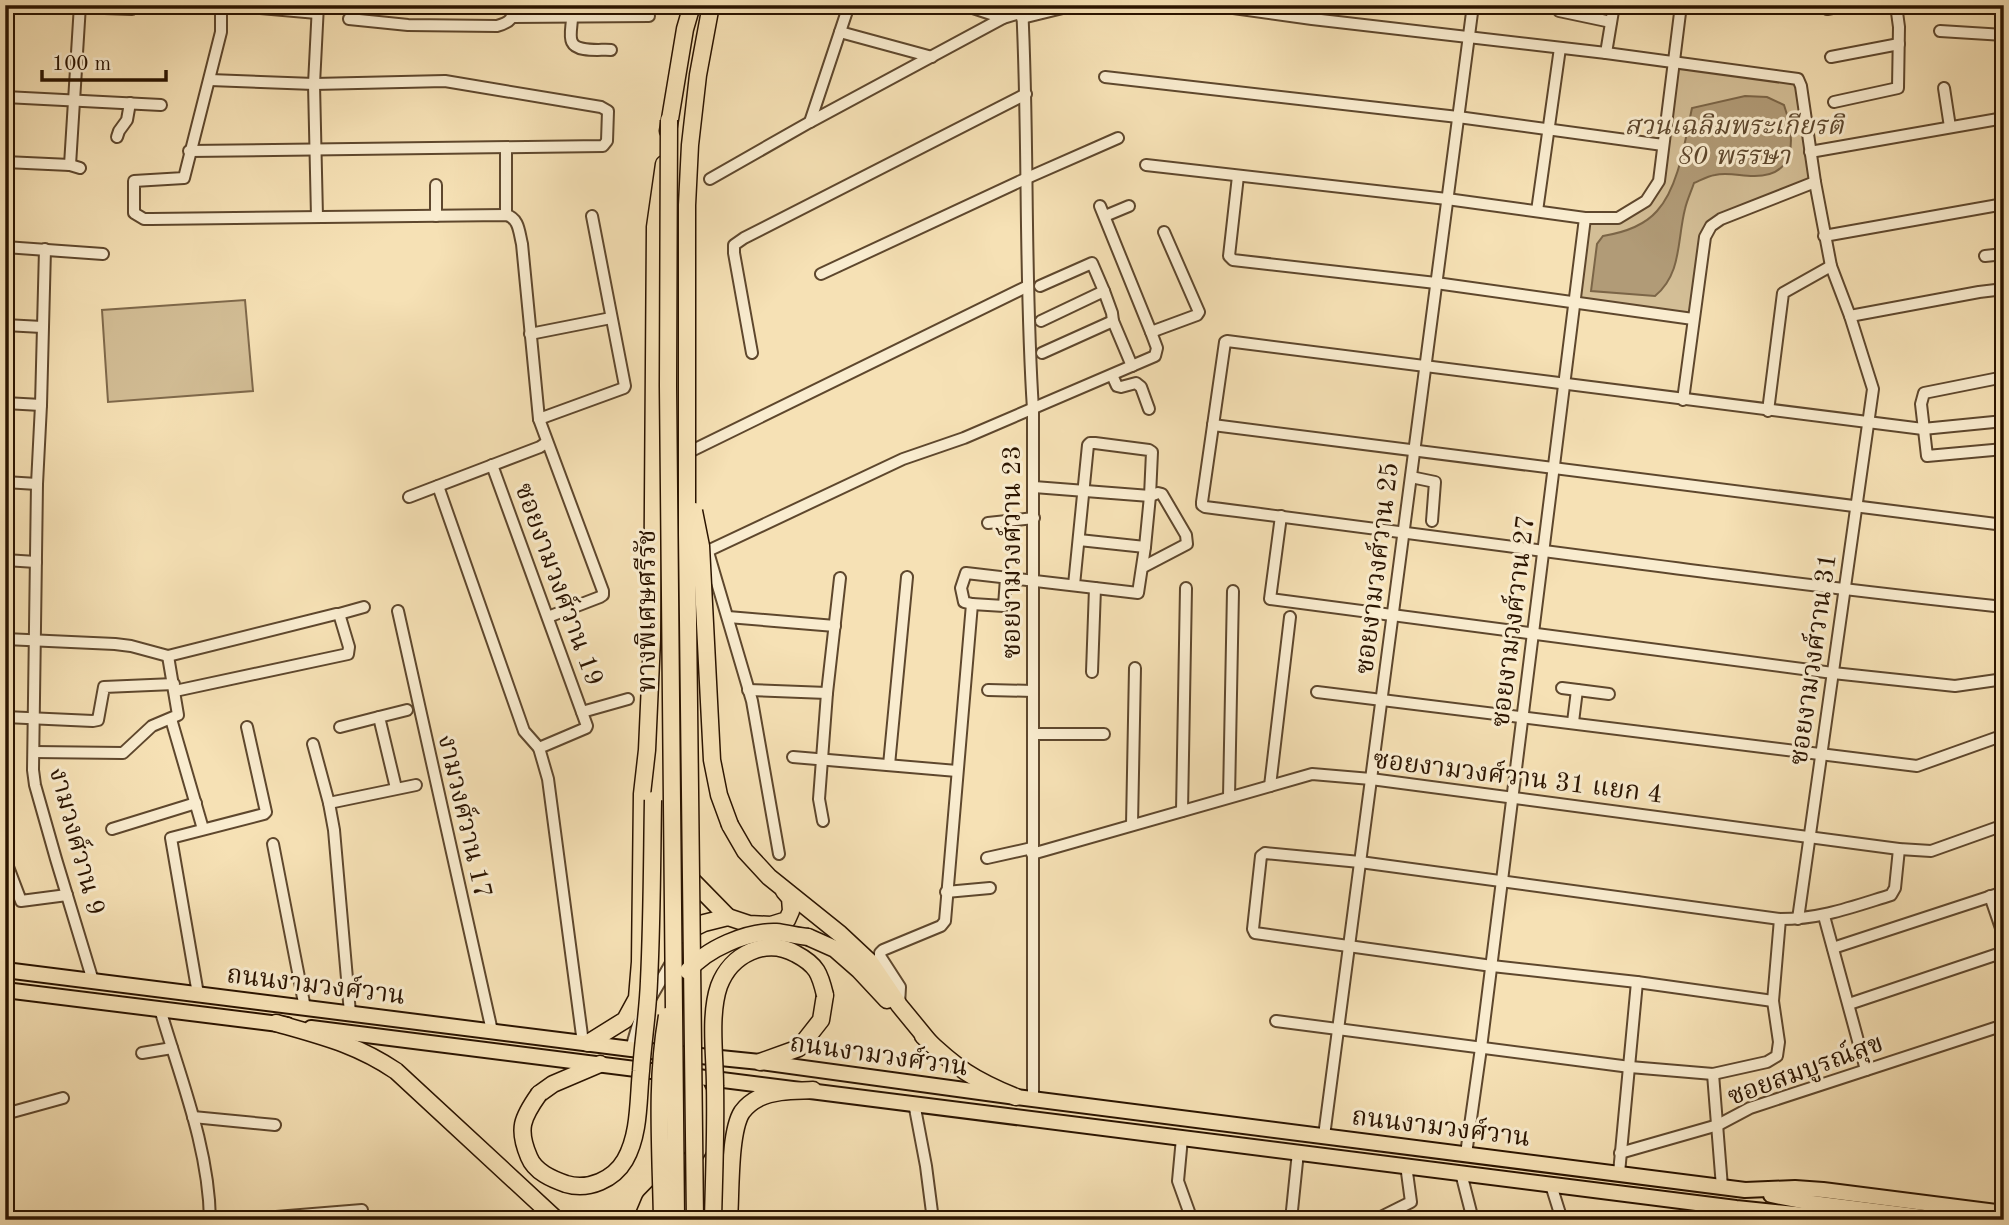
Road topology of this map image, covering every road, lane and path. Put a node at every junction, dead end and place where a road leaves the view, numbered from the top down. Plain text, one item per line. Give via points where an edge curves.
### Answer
1 (21, 5) edge
2 (222, 5) edge
3 (692, 5) edge
4 (711, 5) edge
5 (719, 5) edge
6 (849, 5) edge
7 (964, 5) edge
8 (1075, 5) edge
9 (1212, 5) edge
10 (1314, 5) edge
11 (1473, 5) edge
12 (1614, 5) edge
13 (1681, 5) edge
14 (1848, 5) edge
15 (1896, 5) edge
16 (79, 6) edge
17 (1229, 6) edge
18 (132, 9) dead end
19 (317, 9) edge
20 (1828, 9) dead end
21 (1559, 11) dead end
22 (1023, 12) edge
23 (510, 15) edge
24 (649, 16) dead end
25 (572, 18) junction
26 (1003, 18) junction
27 (349, 19) dead end
28 (1312, 19) junction
29 (1611, 22) junction
30 (1940, 31) dead end
31 (841, 32) junction
32 (2004, 35) edge
33 (1468, 37) junction
34 (1899, 44) junction
35 (1560, 48) junction
36 (611, 50) dead end
37 (1606, 52) junction
38 (932, 57) junction
39 (1831, 57) dead end
40 (1674, 62) junction
41 (1105, 77) dead end
42 (209, 80) junction
43 (314, 84) junction
44 (1944, 88) dead end
45 (1026, 94) junction
46 (5, 97) edge
47 (74, 100) junction
48 (1834, 102) dead end
49 (130, 103) junction
50 (161, 105) dead end
51 (1458, 117) junction
52 (2004, 118) edge
53 (669, 120) junction
54 (810, 122) junction
55 (1950, 127) junction
56 (1548, 130) junction
57 (117, 137) dead end
58 (1118, 138) dead end
59 (1663, 145) junction
60 (506, 148) junction
61 (316, 149) junction
62 (190, 151) junction
63 (1810, 152) junction
64 (5, 162) edge
65 (1146, 165) dead end
66 (1238, 176) junction
67 (1027, 178) junction
68 (710, 179) dead end
69 (1815, 182) junction
70 (436, 185) dead end
71 (1447, 199) junction
72 (2004, 204) edge
73 (1129, 206) dead end
74 (1537, 211) junction
75 (506, 215) junction
76 (436, 216) junction
77 (592, 216) dead end
78 (317, 218) junction
79 (1585, 218) junction
80 (1164, 232) dead end
81 (1824, 236) junction
82 (5, 247) edge
83 (44, 249) junction
84 (103, 254) dead end
85 (2004, 254) edge
86 (1985, 256) dead end
87 (1831, 266) junction
88 (821, 274) dead end
89 (1436, 283) junction
90 (1034, 286) junction
91 (2004, 289) edge
92 (1104, 291) junction
93 (1574, 303) junction
94 (1850, 316) junction
95 (611, 318) junction
96 (1693, 319) junction
97 (1041, 321) dead end
98 (1113, 321) junction
99 (5, 325) edge
100 (42, 327) junction
101 (1151, 332) junction
102 (530, 334) junction
103 (752, 353) dead end
104 (1042, 353) dead end
105 (1132, 366) junction
106 (1425, 366) junction
107 (1112, 374) junction
108 (2004, 377) edge
109 (1564, 385) junction
110 (1683, 400) junction
111 (5, 403) edge
112 (41, 405) junction
113 (1033, 409) junction
114 (1149, 409) dead end
115 (1768, 411) junction
116 (539, 419) junction
117 (2004, 421) edge
118 (1868, 423) junction
119 (1213, 425) junction
120 (1923, 429) junction
121 (547, 442) junction
122 (2004, 449) edge
123 (1414, 450) junction
124 (680, 456) junction
125 (492, 465) junction
126 (1554, 469) junction
127 (1411, 477) junction
128 (688, 478) junction
129 (5, 482) edge
130 (37, 484) junction
131 (438, 486) junction
132 (1034, 487) junction
133 (1083, 489) junction
134 (1150, 496) junction
135 (409, 497) dead end
136 (1857, 505) junction
137 (1282, 516) junction
138 (1034, 518) junction
139 (1432, 521) dead end
140 (988, 523) dead end
141 (2004, 525) edge
142 (1404, 531) junction
143 (1079, 540) junction
144 (1145, 547) junction
145 (1544, 550) junction
146 (708, 552) junction
147 (5, 561) edge
148 (36, 562) junction
149 (678, 564) junction
150 (1143, 567) junction
151 (907, 577) dead end
152 (840, 578) dead end
153 (1006, 578) junction
154 (1034, 581) junction
155 (1074, 585) junction
156 (1095, 588) junction
157 (1186, 588) dead end
158 (1845, 590) junction
159 (1233, 591) dead end
160 (972, 604) junction
161 (364, 607) dead end
162 (2004, 607) edge
163 (398, 611) dead end
164 (339, 614) junction
165 (1393, 614) junction
166 (548, 617) junction
167 (728, 617) junction
168 (1290, 617) dead end
169 (835, 626) junction
170 (1533, 634) junction
171 (5, 639) edge
172 (35, 640) junction
173 (168, 656) junction
174 (1135, 668) dead end
175 (1092, 672) dead end
176 (1833, 673) junction
177 (2004, 679) edge
178 (174, 688) junction
179 (1562, 688) dead end
180 (748, 690) junction
181 (988, 690) dead end
182 (1577, 690) junction
183 (1033, 691) junction
184 (1317, 692) dead end
185 (827, 693) junction
186 (1609, 694) dead end
187 (628, 699) dead end
188 (1382, 699) junction
189 (407, 710) dead end
190 (582, 712) junction
191 (1523, 716) junction
192 (5, 717) edge
193 (174, 717) junction
194 (379, 717) junction
195 (648, 717) junction
196 (33, 718) junction
197 (1573, 722) junction
198 (677, 723) junction
199 (247, 727) dead end
200 (340, 727) dead end
201 (1033, 734) junction
202 (1104, 734) dead end
203 (2004, 735) edge
204 (313, 744) dead end
205 (539, 748) junction
206 (34, 752) junction
207 (648, 752) junction
208 (1821, 754) junction
209 (793, 757) dead end
210 (822, 760) junction
211 (889, 765) junction
212 (957, 771) junction
213 (1371, 779) junction
214 (416, 785) dead end
215 (1270, 786) junction
216 (396, 788) junction
217 (1229, 797) junction
218 (1513, 798) junction
219 (197, 803) junction
220 (330, 803) junction
221 (1182, 811) junction
222 (823, 821) dead end
223 (1132, 825) junction
224 (2004, 825) edge
225 (203, 829) junction
226 (112, 830) dead end
227 (1810, 836) junction
228 (273, 844) dead end
229 (1899, 849) junction
230 (1032, 851) junction
231 (779, 854) dead end
232 (987, 858) dead end
233 (5, 859) edge
234 (1360, 862) junction
235 (680, 867) junction
236 (769, 877) junction
237 (1502, 883) junction
238 (990, 888) dead end
239 (946, 892) junction
240 (2004, 892) edge
241 (67, 895) junction
242 (1990, 896) junction
243 (1824, 916) junction
244 (728, 917) junction
245 (1780, 919) junction
246 (1798, 919) junction
247 (679, 935) junction
248 (2004, 937) edge
249 (1349, 945) junction
250 (1833, 948) junction
251 (2004, 953) edge
252 (1492, 966) junction
253 (5, 970) edge
254 (93, 981) junction
255 (1637, 982) junction
256 (5, 990) edge
257 (198, 994) junction
258 (1773, 1001) junction
259 (899, 1004) junction
260 (1849, 1004) junction
261 (306, 1008) junction
262 (160, 1009) junction
263 (350, 1013) junction
264 (1276, 1021) dead end
265 (276, 1023) junction
266 (2004, 1024) edge
267 (1338, 1029) junction
268 (492, 1031) junction
269 (585, 1043) junction
270 (931, 1044) junction
271 (172, 1048) junction
272 (1481, 1048) junction
273 (631, 1049) junction
274 (142, 1053) dead end
275 (760, 1062) junction
276 (600, 1064) junction
277 (1630, 1067) junction
278 (1866, 1070) junction
279 (1713, 1074) junction
280 (688, 1075) junction
281 (813, 1090) junction
282 (1016, 1097) junction
283 (63, 1098) dead end
284 (1033, 1100) junction
285 (914, 1103) junction
286 (5, 1114) edge
287 (193, 1117) junction
288 (275, 1125) dead end
289 (1718, 1125) junction
290 (1324, 1136) junction
291 (1182, 1138) junction
292 (1298, 1152) junction
293 (1620, 1153) junction
294 (1466, 1154) junction
295 (1406, 1166) junction
296 (1461, 1173) junction
297 (1619, 1173) junction
298 (1551, 1185) junction
299 (1722, 1187) junction
300 (1745, 1190) junction
301 (1736, 1208) junction
302 (1811, 1209) junction
303 (362, 1210) dead end
304 (2004, 1213) edge
305 (1390, 1217) edge
306 (211, 1219) edge
307 (232, 1220) edge
308 (239, 1220) edge
309 (557, 1220) edge
310 (642, 1220) edge
311 (662, 1220) edge
312 (676, 1220) edge
313 (695, 1220) edge
314 (713, 1220) edge
315 (729, 1220) edge
316 (933, 1220) edge
317 (1192, 1220) edge
318 (1291, 1220) edge
319 (1375, 1220) edge
320 (1473, 1220) edge
321 (1562, 1220) edge
322 (1788, 1220) edge
323 (1855, 1220) edge
324 (1947, 1220) edge

1 - 16 street
2 - 19 street
2 - 42 street via 221,32
3 - 53 highway, ทางพิเศษศรีรัช
4 - 128 highway, ทางพิเศษศรีรัช, bridge via 690,145
5 - 124 street via 687,132 680,245
6 - 31 street
7 - 26 street
8 - 22 street
9 - 17 street
10 - 28 street
11 - 33 street, ซอยงามวงศ์วาน 25
12 - 29 street
13 - 40 street
14 - 20 street
15 - 34 street
16 - 18 street
16 - 47 street
17 - 28 street
19 - 43 street
21 - 29 street
22 - 26 street
22 - 45 street, ซอยงามวงศ์วาน 23
23 - 25 street
23 - 27 street via 498,26
24 - 25 street
25 - 36 street via 574,45
26 - 38 street
28 - 33 street
29 - 37 street
30 - 32 street
31 - 38 street
31 - 54 street
33 - 35 street
33 - 51 street, ซอยงามวงศ์วาน 25
34 - 39 street
34 - 48 street via 1897,89
35 - 37 street
35 - 56 street
37 - 40 street
38 - 54 street
40 - 59 street
40 - 63 street, ซอยงามวงศ์วาน 31 via 1798,79
41 - 51 street
42 - 43 street
42 - 62 street
43 - 60 street via 445,81 608,111 603,146
43 - 61 street
44 - 55 street
45 - 67 street, ซอยงามวงศ์วาน 23
45 - 103 street via 734,245
46 - 47 street
47 - 49 street
47 - 64 street via 75,167
49 - 50 street
49 - 57 street
51 - 56 street
51 - 71 street, ซอยงามวงศ์วาน 25
52 - 55 street
53 - 195 highway, bridge via 655,227
53 - 312 highway, ทางพิเศษศรีรัช, bridge
54 - 68 street
55 - 63 street
56 - 59 street
56 - 74 street
58 - 67 street
59 - 79 street via 1659,181 1646,201 1618,218
60 - 61 street
60 - 75 street
61 - 62 street
61 - 78 street
62 - 78 street via 184,178 134,181 134,213 145,219
63 - 69 street, ซอยงามวงศ์วาน 31
65 - 66 street
66 - 71 street
66 - 89 street via 1230,258
67 - 88 street
67 - 90 street, ซอยงามวงศ์วาน 23
69 - 81 street, ซอยงามวงศ์วาน 31
69 - 96 street via 1711,226 1705,237
70 - 76 street
71 - 74 street
71 - 89 street, ซอยงามวงศ์วาน 25
72 - 81 street
73 - 101 street via 1102,211
74 - 79 street
75 - 76 street
75 - 102 street, ซอยงามวงศ์วาน 19 via 517,223 522,244
76 - 78 street
77 - 95 street
79 - 93 street, ซอยงามวงศ์วาน 27
80 - 101 street via 1199,312
81 - 87 street, ซอยงามวงศ์วาน 31
82 - 83 street
83 - 84 street
83 - 100 street, งามวงศ์วาน 9
85 - 86 street
87 - 94 street, ซอยงามวงศ์วาน 31
87 - 115 street via 1783,293
89 - 93 street
89 - 106 street, ซอยงามวงศ์วาน 25
90 - 92 street via 1092,263
90 - 113 street, ซอยงามวงศ์วาน 23 via 1028,333
90 - 124 street
91 - 94 street
92 - 97 street
92 - 98 street
93 - 96 street
93 - 109 street, ซอยงามวงศ์วาน 27
94 - 118 street, ซอยงามวงศ์วาน 31 via 1873,385
95 - 102 street
95 - 116 street via 624,388
96 - 110 street
98 - 104 street
98 - 105 street
99 - 100 street
100 - 112 street, งามวงศ์วาน 9
101 - 105 street via 1155,356
102 - 116 street, ซอยงามวงศ์วาน 19
105 - 107 street
106 - 109 street
106 - 119 street via 1226,341
106 - 123 street, ซอยงามวงศ์วาน 25
107 - 113 street
107 - 114 street via 1117,386 1136,383
108 - 120 street via 1924,393
109 - 110 street
109 - 126 street, ซอยงามวงศ์วาน 27
110 - 115 street
111 - 112 street
112 - 130 street, งามวงศ์วาน 9
113 - 132 street, ซอยงามวงศ์วาน 23
113 - 146 street via 903,459
115 - 118 street
116 - 121 street, ซอยงามวงศ์วาน 19
117 - 120 street
118 - 120 street
118 - 136 street, ซอยงามวงศ์วาน 31
119 - 123 street
119 - 137 street via 1202,505
120 - 122 street via 1927,456
121 - 125 street, ซอยงามวงศ์วาน 19
121 - 166 street via 603,595
123 - 126 street
123 - 127 street, ซอยงามวงศ์วาน 25
124 - 149 street
125 - 131 street
125 - 166 street, ซอยงามวงศ์วาน 19
126 - 136 street
126 - 145 street, ซอยงามวงศ์วาน 27
127 - 139 street via 1435,482
127 - 142 street, ซอยงามวงศ์วาน 25
128 - 236 highway, bridge via 701,547 712,760 719,795 745,851
128 - 313 highway, ทางพิเศษศรีรัช, bridge
129 - 130 street
130 - 148 street, งามวงศ์วาน 9
131 - 135 street
131 - 205 street via 524,731
132 - 133 street
132 - 138 street, ซอยงามวงศ์วาน 23
133 - 134 street
133 - 134 street via 1088,445 1095,443 1152,452
133 - 143 street
134 - 144 street
134 - 150 street via 1161,494 1187,544
136 - 141 street
136 - 158 street, ซอยงามวงศ์วาน 31
137 - 142 street
137 - 165 street via 1270,599
138 - 140 street
138 - 154 street, ซอยงามวงศ์วาน 23
142 - 145 street
142 - 165 street, ซอยงามวงศ์วาน 25
143 - 144 street
143 - 155 street
144 - 150 street
145 - 158 street
145 - 170 street, ซอยงามวงศ์วาน 27
146 - 149 street
146 - 167 street
147 - 148 street
148 - 172 street, งามวงศ์วาน 9
149 - 198 street
150 - 156 street via 1138,593
151 - 211 street
152 - 169 street
153 - 154 street
153 - 160 street via 1004,606
153 - 160 street via 966,573 961,588 964,602
154 - 155 street
154 - 183 street, ซอยงามวงศ์วาน 23
155 - 156 street
156 - 175 street
157 - 221 street
158 - 162 street
158 - 176 street, ซอยงามวงศ์วาน 31
159 - 217 street
160 - 212 street
161 - 164 street
163 - 268 street, งามวงศ์วาน 17
164 - 173 street
164 - 178 street via 348,654
165 - 170 street
165 - 188 street, ซอยงามวงศ์วาน 25
166 - 190 street, ซอยงามวงศ์วาน 19
167 - 169 street
167 - 180 street
168 - 215 street
169 - 185 street
170 - 176 street
170 - 191 street, ซอยงามวงศ์วาน 27
171 - 172 street
172 - 173 street via 131,646
172 - 196 street, งามวงศ์วาน 9
173 - 178 street
174 - 223 street
176 - 177 street via 1955,686
176 - 208 street, ซอยงามวงศ์วาน 31
178 - 193 street
178 - 196 street via 104,687 98,720
179 - 182 street
180 - 185 street
180 - 231 street
181 - 183 street
182 - 186 street
182 - 197 street
183 - 201 street, ซอยงามวงศ์วาน 23
184 - 188 street
185 - 210 street
187 - 190 street
188 - 191 street
188 - 213 street, ซอยงามวงศ์วาน 25
189 - 194 street
190 - 205 street, ซอยงามวงศ์วาน 19 via 586,728
191 - 197 street
191 - 218 street, ซอยงามวงศ์วาน 27
192 - 196 street
193 - 206 street via 152,726 120,754
193 - 219 street
194 - 200 street
194 - 216 street
195 - 198 highway via 653,723 674,719
195 - 207 highway
196 - 206 street, งามวงศ์วาน 9
197 - 208 street
198 - 207 highway via 656,730
198 - 235 street
199 - 225 street via 266,812
201 - 202 street
201 - 230 street, ซอยงามวงศ์วาน 23
203 - 208 street via 1917,766
204 - 220 street
205 - 269 street via 548,779
206 - 241 street, งามวงศ์วาน 9 via 35,785
207 - 269 highway via 642,794 637,998 625,1020
207 - 276 highway, bridge via 653,800 649,983 634,1135 626,1159 611,1177 594,1185 571,1185 547,1177 530,1161 521,1136 525,1113 553,1084
208 - 227 street, ซอยงามวงศ์วาน 31
209 - 210 street
210 - 211 street
210 - 222 street via 819,799
211 - 212 street
212 - 239 street
213 - 215 street, ซอยงามวงศ์วาน 31 แยก 4 via 1312,774
213 - 218 street, ซอยงามวงศ์วาน 31 แยก 4
213 - 234 street, ซอยงามวงศ์วาน 25
214 - 216 street
215 - 217 street, ซอยงามวงศ์วาน 31 แยก 4
216 - 220 street
217 - 221 street, ซอยงามวงศ์วาน 31 แยก 4
218 - 227 street, ซอยงามวงศ์วาน 31 แยก 4
218 - 237 street, ซอยงามวงศ์วาน 27
219 - 225 street
219 - 226 street
220 - 263 street
221 - 223 street, ซอยงามวงศ์วาน 31 แยก 4
223 - 230 street, ซอยงามวงศ์วาน 31 แยก 4
224 - 229 street, ซอยงามวงศ์วาน 31 แยก 4 via 1931,851
225 - 257 street via 173,836 171,841
227 - 229 street, ซอยงามวงศ์วาน 31 แยก 4
227 - 246 street, ซอยงามวงศ์วาน 31
228 - 261 street
229 - 243 street via 1891,895
230 - 232 street, ซอยงามวงศ์วาน 31 แยก 4
230 - 284 street, ซอยงามวงศ์วาน 23
233 - 241 street via 21,901
234 - 237 street
234 - 249 street, ซอยงามวงศ์วาน 25
234 - 249 street via 1261,856 1255,933
235 - 244 highway
235 - 247 street
236 - 244 highway via 790,898 787,920 749,924
236 - 259 highway via 870,962
237 - 245 street
237 - 252 street, ซอยงามวงศ์วาน 27
238 - 239 street
239 - 259 street via 944,924 880,953 900,987
240 - 242 street
241 - 254 street, งามวงศ์วาน 9
242 - 248 street
242 - 250 street
243 - 246 street
243 - 250 street
244 - 247 highway
245 - 246 street
245 - 258 street
247 - 273 street via 671,965 641,1015
249 - 252 street
249 - 267 street, ซอยงามวงศ์วาน 25
250 - 260 street
251 - 260 street
252 - 255 street
252 - 272 street, ซอยงามวงศ์วาน 27
253 - 254 main road, ถนนงามวงศ์วาน
254 - 257 main road, ถนนงามวงศ์วาน
255 - 258 street
255 - 277 street
256 - 262 main road, ถนนงามวงศ์วาน
257 - 261 main road, ถนนงามวงศ์วาน
258 - 279 street via 1777,1056
259 - 270 highway
260 - 278 street
261 - 263 main road, ถนนงามวงศ์วาน
262 - 265 main road, ถนนงามวงศ์วาน
262 - 271 street
263 - 268 main road, ถนนงามวงศ์วาน
264 - 267 street
265 - 276 main road, ถนนงามวงศ์วาน
265 - 309 highway via 357,1048 396,1071
266 - 278 street, ซอยสมบูรณ์สุข
267 - 272 street
267 - 290 street, ซอยงามวงศ์วาน 25
268 - 269 main road, ถนนงามวงศ์วาน
269 - 273 main road, ถนนงามวงศ์วาน
270 - 282 highway via 957,1068
270 - 311 highway, bridge via 835,949 808,937 774,932 739,939 710,952 681,979 667,1013 661,1085
271 - 274 street
271 - 287 street
272 - 277 street
272 - 294 street, ซอยงามวงศ์วาน 27
273 - 275 main road, ถนนงามวงศ์วาน
275 - 282 main road, ถนนงามวงศ์วาน
275 - 314 highway, bridge via 799,1048 821,1020 825,995 820,973 787,948 748,952 732,964 719,985 714,1011
276 - 280 main road, ถนนงามวงศ์วาน
277 - 279 street
277 - 293 street
278 - 289 street, ซอยสมบูรณ์สุข via 1750,1108
279 - 289 street
280 - 281 main road, ถนนงามวงศ์วาน
280 - 310 highway via 701,1098 702,1142 650,1201
281 - 285 main road, ถนนงามวงศ์วาน
281 - 315 highway via 761,1097 742,1112 736,1125
282 - 284 main road, ถนนงามวงศ์วาน
283 - 286 street
284 - 290 main road, ถนนงามวงศ์วาน
285 - 291 main road, ถนนงามวงศ์วาน
285 - 316 street
287 - 288 street
287 - 306 street
289 - 293 street, ซอยสมบูรณ์สุข
289 - 299 street
290 - 294 main road, ถนนงามวงศ์วาน
291 - 292 main road, ถนนงามวงศ์วาน
291 - 317 street via 1178,1181
292 - 295 main road, ถนนงามวงศ์วาน
292 - 318 street
293 - 297 street
294 - 297 main road, ถนนงามวงศ์วาน
295 - 296 main road, ถนนงามวงศ์วาน
295 - 305 street via 1411,1202
296 - 298 main road, ถนนงามวงศ์วาน
296 - 320 street
297 - 299 main road, ถนนงามวงศ์วาน
298 - 301 main road, ถนนงามวงศ์วาน
298 - 321 street
299 - 300 main road, ถนนงามวงศ์วาน
300 - 302 main road, ถนนงามวงศ์วาน
300 - 304 main road, ถนนงามวงศ์วาน via 1824,1190
301 - 302 main road, ถนนงามวงศ์วาน
301 - 322 main road, ถนนงามวงศ์วาน
302 - 323 main road, ถนนงามวงศ์วาน
302 - 324 main road, ถนนงามวงศ์วาน
303 - 308 street
305 - 319 street
306 - 307 street

